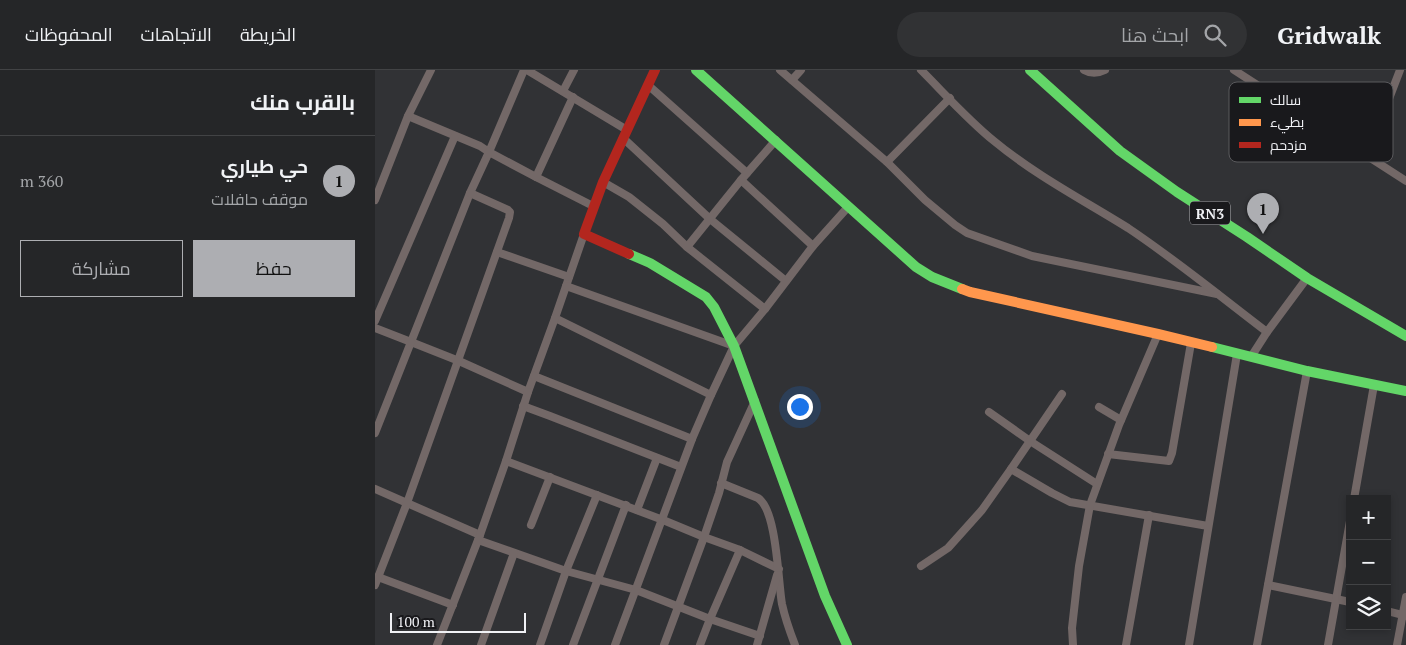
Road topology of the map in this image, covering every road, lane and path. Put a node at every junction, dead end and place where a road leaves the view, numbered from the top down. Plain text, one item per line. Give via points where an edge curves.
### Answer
1 (431, 70) edge
2 (526, 70) edge
3 (574, 70) edge
4 (655, 70) edge
5 (696, 70) edge
6 (780, 70) edge
7 (801, 70) edge
8 (921, 70) edge
9 (1030, 70) edge
10 (1084, 70) edge
11 (1105, 70) edge
12 (1400, 70) edge
13 (1237, 71) edge
14 (792, 80) junction
15 (1254, 82) edge
16 (647, 85) junction
17 (1393, 88) edge
18 (563, 91) junction
19 (573, 98) junction
20 (950, 98) junction
21 (408, 116) junction
22 (625, 134) junction
23 (455, 136) junction
24 (776, 140) junction
25 (489, 152) junction
26 (887, 162) junction
27 (1376, 162) edge
28 (747, 173) junction
29 (536, 178) junction
30 (741, 180) junction
31 (603, 182) junction
32 (1406, 182) edge
33 (470, 193) junction
34 (375, 200) edge
35 (593, 206) junction
36 (848, 207) junction
37 (710, 219) junction
38 (584, 234) junction
39 (813, 246) junction
40 (687, 247) junction
41 (497, 252) junction
42 (569, 277) junction
43 (1307, 278) junction
44 (786, 281) junction
45 (566, 286) junction
46 (1217, 294) junction
47 (765, 310) junction
48 (555, 318) junction
49 (375, 322) edge
50 (375, 328) edge
51 (1267, 332) junction
52 (1158, 334) junction
53 (1406, 336) edge
54 (411, 342) junction
55 (1191, 343) junction
56 (734, 346) junction
57 (1237, 354) junction
58 (1251, 357) junction
59 (459, 361) junction
60 (1307, 371) junction
61 (534, 376) junction
62 (1373, 385) junction
63 (1406, 391) edge
64 (528, 392) junction
65 (1062, 394) dead end
66 (711, 395) junction
67 (755, 401) junction
68 (523, 406) junction
69 (1099, 407) dead end
70 (989, 412) dead end
71 (1121, 420) junction
72 (375, 433) edge
73 (692, 439) junction
74 (1030, 441) junction
75 (1108, 454) junction
76 (657, 458) junction
77 (506, 461) junction
78 (681, 467) junction
79 (1011, 469) junction
80 (550, 477) junction
81 (721, 483) junction
82 (1097, 484) junction
83 (375, 489) edge
84 (597, 495) junction
85 (1355, 495) edge
86 (407, 503) junction
87 (1090, 505) junction
88 (626, 506) junction
89 (637, 510) junction
90 (1149, 515) junction
91 (663, 520) junction
92 (531, 525) dead end
93 (1208, 526) junction
94 (704, 537) junction
95 (479, 538) junction
96 (1347, 540) edge
97 (740, 550) junction
98 (514, 553) junction
99 (921, 566) dead end
100 (779, 568) junction
101 (567, 571) junction
102 (378, 576) junction
103 (597, 579) junction
104 (1268, 584) junction
105 (375, 585) edge
106 (636, 590) junction
107 (1406, 597) edge
108 (1336, 598) junction
109 (1346, 601) edge
110 (453, 605) junction
111 (678, 606) junction
112 (1391, 612) edge
113 (1404, 616) edge
114 (710, 619) junction
115 (760, 636) junction
116 (437, 645) edge
117 (481, 645) edge
118 (540, 645) edge
119 (573, 645) edge
120 (615, 645) edge
121 (664, 645) edge
122 (700, 645) edge
123 (757, 645) edge
124 (794, 645) edge
125 (847, 645) edge
126 (1073, 645) edge
127 (1126, 645) edge
128 (1189, 645) edge
129 (1257, 645) edge
130 (1328, 645) edge
131 (1397, 645) edge

1 - 21 street
2 - 18 street
2 - 25 street
3 - 18 street
4 - 16 street
5 - 24 street
6 - 14 street
7 - 14 street
8 - 20 street
9 - 43 street, RN3 via 1121,151
10 - 11 street via 1095,74
12 - 17 street
13 - 15 street
14 - 26 street
16 - 22 street
16 - 28 street
18 - 19 street
19 - 22 street
19 - 29 street
20 - 26 street
20 - 46 street via 995,142 1038,173 1129,229
21 - 23 street
21 - 34 street
22 - 31 street
22 - 37 street
23 - 25 street
23 - 49 street
24 - 28 street
24 - 36 street
25 - 29 street
25 - 33 street
26 - 46 street via 925,200 967,233 1032,256
27 - 32 street
28 - 30 street
29 - 35 street
30 - 37 street
30 - 39 street
31 - 35 street
31 - 40 street via 629,197
33 - 41 street via 510,212
33 - 54 street
35 - 38 street
36 - 39 street
36 - 52 street via 916,267 932,277 969,292
37 - 40 street
37 - 44 street
38 - 42 street
38 - 56 street via 649,263 706,298
39 - 44 street
40 - 47 street
41 - 42 street
41 - 59 street
42 - 45 street
43 - 51 street
43 - 53 street, RN3
44 - 47 street
45 - 48 street
45 - 56 street
46 - 51 street
47 - 56 street
48 - 61 street
48 - 66 street
50 - 54 street
51 - 58 street
52 - 55 street
52 - 71 street
54 - 59 street
54 - 72 street
55 - 57 street
55 - 75 street via 1169,461
56 - 66 street
56 - 67 street
57 - 58 street
57 - 93 street
58 - 60 street
59 - 64 street
59 - 86 street
60 - 62 street
60 - 104 street
61 - 64 street
61 - 73 street
62 - 63 street
62 - 85 street
64 - 68 street
65 - 74 street
66 - 73 street
67 - 81 street via 727,462
67 - 125 street via 825,596
68 - 76 street
68 - 77 street
69 - 71 street
70 - 74 street
71 - 75 street
73 - 78 street
74 - 79 street
74 - 82 street
75 - 82 street
76 - 78 street
76 - 89 street
77 - 80 street
77 - 95 street
78 - 91 street
79 - 87 street via 1070,502
79 - 99 street via 961,534 948,548
80 - 84 street
80 - 92 street
81 - 94 street
81 - 100 street via 762,500 773,533
82 - 87 street
83 - 86 street
84 - 88 street
84 - 101 street
86 - 95 street
86 - 102 street
87 - 90 street
87 - 126 street via 1079,566
88 - 89 street
88 - 103 street
89 - 91 street
90 - 93 street
90 - 127 street
91 - 94 street
91 - 106 street
93 - 128 street
94 - 97 street
94 - 111 street
95 - 98 street
95 - 110 street
96 - 108 street
97 - 100 street
97 - 114 street
98 - 101 street
98 - 117 street
100 - 115 street
100 - 124 street via 782,604
101 - 103 street
101 - 118 street
102 - 105 street
102 - 110 street
103 - 106 street
103 - 119 street
104 - 108 street
104 - 129 street
106 - 111 street
106 - 120 street
107 - 113 street
108 - 109 street
108 - 130 street
110 - 116 street
111 - 114 street
111 - 121 street
112 - 113 street
113 - 131 street
114 - 115 street
114 - 122 street
115 - 123 street

